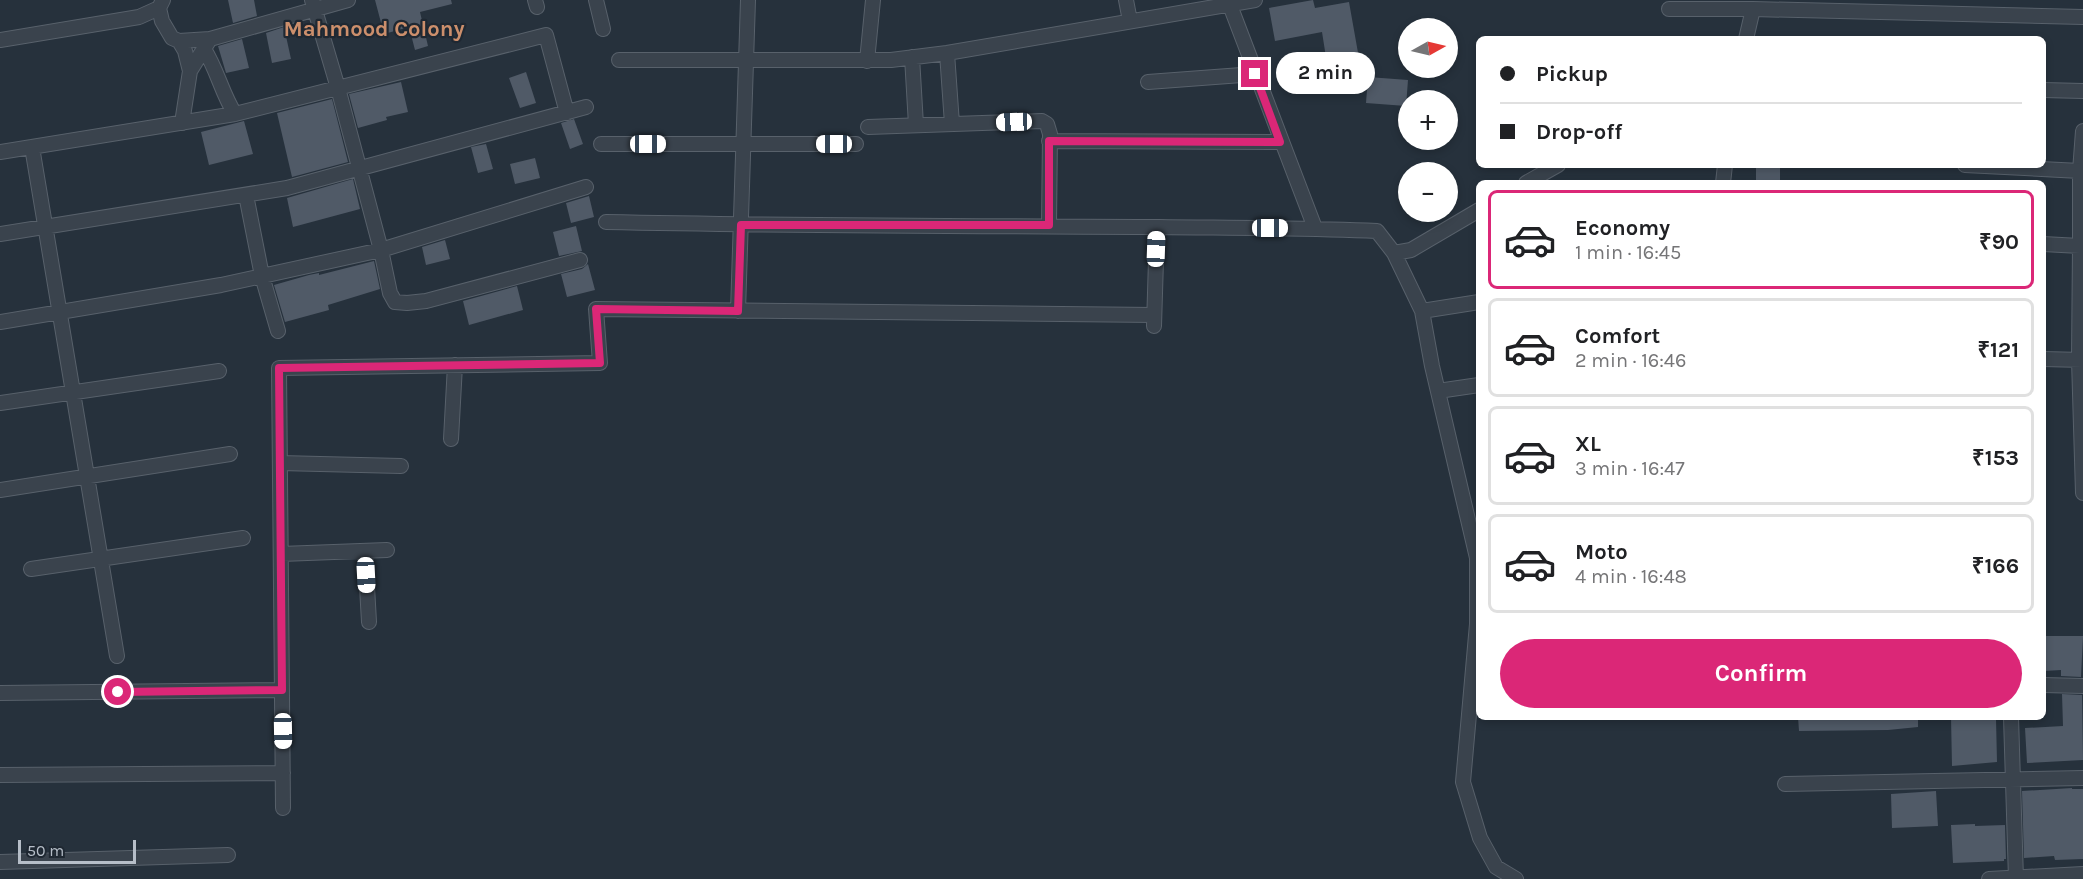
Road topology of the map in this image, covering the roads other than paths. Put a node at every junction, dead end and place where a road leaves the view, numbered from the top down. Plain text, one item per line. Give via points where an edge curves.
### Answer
1 (348, 0) edge
2 (596, 0) edge
3 (748, 0) edge
4 (873, 0) edge
5 (1126, 0) edge
6 (1255, 0) edge
7 (1228, 2) edge
8 (161, 4) edge
9 (313, 5) edge
10 (1669, 9) dead end
11 (1753, 9) junction
12 (2083, 17) edge
13 (1130, 21) junction
14 (603, 29) dead end
15 (1747, 36) edge
16 (0, 40) edge
17 (179, 41) junction
18 (207, 44) junction
19 (947, 53) junction
20 (912, 57) junction
21 (619, 60) dead end
22 (746, 60) junction
23 (867, 61) junction
24 (190, 71) junction
25 (1255, 74) junction
26 (1148, 82) dead end
27 (338, 88) junction
28 (2046, 90) edge
29 (2083, 91) edge
30 (586, 107) dead end
31 (567, 113) junction
32 (235, 114) junction
33 (182, 123) junction
34 (952, 124) junction
35 (916, 125) junction
36 (868, 127) dead end
37 (2083, 131) edge
38 (1049, 141) junction
39 (1280, 142) junction
40 (743, 143) junction
41 (601, 144) dead end
42 (856, 144) dead end
43 (32, 147) junction
44 (0, 152) edge
45 (1553, 168) edge
46 (2023, 168) edge
47 (360, 170) junction
48 (2081, 171) edge
49 (1531, 180) edge
50 (586, 187) dead end
51 (246, 195) junction
52 (1476, 212) edge
53 (606, 222) dead end
54 (741, 225) junction
55 (1049, 225) junction
56 (46, 227) junction
57 (1157, 227) junction
58 (1315, 228) junction
59 (0, 234) edge
60 (2046, 244) edge
61 (2082, 246) edge
62 (381, 250) junction
63 (1395, 254) junction
64 (579, 260) dead end
65 (262, 276) junction
66 (1476, 302) edge
67 (738, 311) junction
68 (1422, 311) junction
69 (60, 312) junction
70 (0, 321) edge
71 (278, 331) dead end
72 (2046, 359) edge
73 (2081, 360) edge
74 (455, 365) junction
75 (219, 370) dead end
76 (1476, 385) edge
77 (1438, 391) junction
78 (74, 392) junction
79 (0, 403) edge
80 (451, 440) dead end
81 (230, 454) dead end
82 (280, 463) junction
83 (401, 466) dead end
84 (87, 477) junction
85 (0, 490) edge
86 (2083, 493) edge
87 (243, 538) dead end
88 (387, 550) dead end
89 (365, 551) junction
90 (281, 554) junction
91 (1476, 554) edge
92 (101, 559) junction
93 (32, 569) dead end
94 (369, 622) dead end
95 (1476, 635) edge
96 (117, 656) dead end
97 (2046, 685) edge
98 (2083, 686) edge
99 (282, 690) junction
100 (0, 693) edge
101 (2011, 720) edge
102 (283, 772) junction
103 (0, 775) edge
104 (2083, 778) edge
105 (2013, 780) junction
106 (1785, 784) dead end
107 (283, 808) dead end
108 (228, 855) dead end
109 (0, 862) edge
110 (2083, 874) edge
111 (2016, 878) edge
112 (1516, 879) edge
113 (1989, 879) edge

1 - 9 street
2 - 14 street
3 - 22 street
4 - 23 street
5 - 13 street
6 - 7 street
7 - 13 street
7 - 25 street
8 - 16 street via 139,17
8 - 17 street via 162,21 172,38
9 - 18 street
9 - 27 street
10 - 11 street
11 - 12 street
11 - 15 street
13 - 19 street
17 - 18 street
17 - 24 street
18 - 24 street
18 - 32 street
19 - 20 street
19 - 34 street
20 - 23 street
20 - 35 street
21 - 22 street
22 - 23 street
22 - 40 street
24 - 33 street
25 - 26 street
25 - 39 street
27 - 31 street via 546,35
27 - 32 street
27 - 47 street
28 - 29 street
30 - 31 street
31 - 47 street
32 - 33 street
33 - 43 street
34 - 35 street
34 - 38 street via 1042,121 1050,129
35 - 36 street
37 - 48 street
38 - 39 street
38 - 55 street
39 - 58 street
40 - 41 street
40 - 42 street
40 - 54 street
43 - 44 street
43 - 56 street
45 - 49 street
46 - 48 street
47 - 51 street
47 - 62 street
48 - 61 street
50 - 62 street
51 - 56 street
51 - 65 street
52 - 63 street via 1411,250
53 - 54 street
54 - 55 street
54 - 67 street
55 - 57 street
56 - 59 street
56 - 69 street
57 - 58 street
57 - 67 street via 1154,320
58 - 63 street via 1377,231
60 - 61 street
61 - 73 street
62 - 64 street via 390,293 395,302 407,303
62 - 65 street
63 - 68 street
65 - 69 street
65 - 71 street
66 - 68 street
67 - 74 street via 596,309 600,363
68 - 77 street
69 - 70 street
69 - 78 street
72 - 73 street
73 - 86 street
74 - 80 street
74 - 82 street via 279,368
75 - 78 street
76 - 77 street
77 - 91 street
78 - 79 street
78 - 84 street
81 - 84 street
82 - 83 street
82 - 90 street
84 - 85 street
84 - 92 street
87 - 92 street
88 - 89 street
89 - 90 street
89 - 94 street
90 - 99 street
92 - 93 street
92 - 96 street
95 - 112 street via 1463,782 1480,838 1496,867
97 - 98 street
99 - 100 street
99 - 102 street
101 - 105 street
102 - 103 street
102 - 107 street
104 - 105 street
105 - 106 street
105 - 111 street
108 - 109 street
110 - 111 street
111 - 113 street

